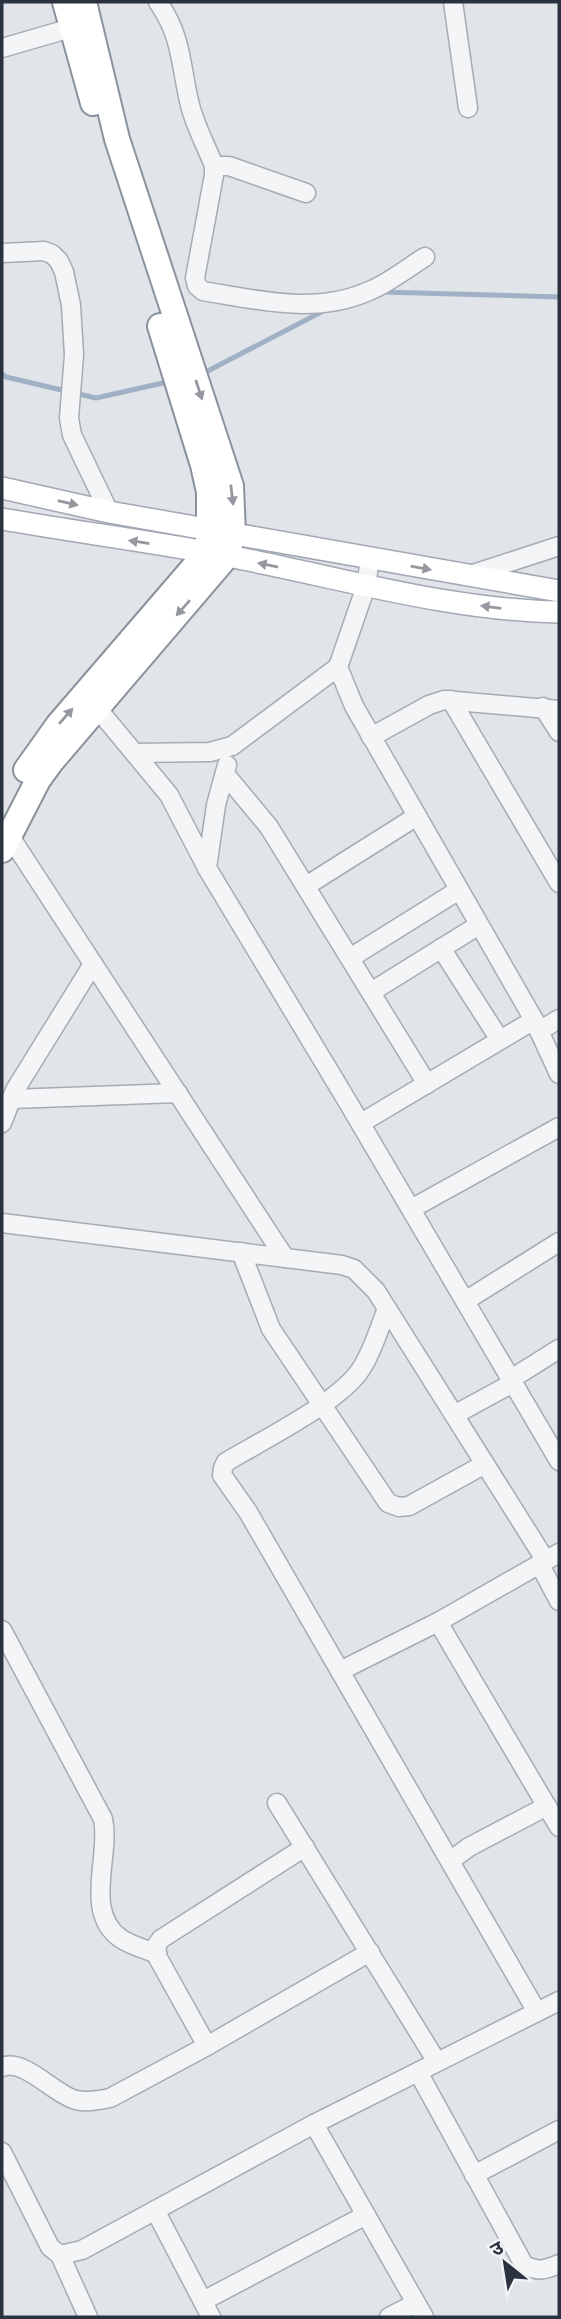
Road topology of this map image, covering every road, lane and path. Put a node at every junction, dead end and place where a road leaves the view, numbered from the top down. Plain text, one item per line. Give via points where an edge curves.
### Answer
1 (65, 2) edge
2 (84, 2) edge
3 (159, 2) edge
4 (453, 2) edge
5 (71, 28) junction
6 (2, 48) edge
7 (468, 108) dead end
8 (110, 141) junction
9 (214, 166) junction
10 (306, 193) dead end
11 (2, 253) edge
12 (425, 257) dead end
13 (2, 488) edge
14 (109, 512) junction
15 (2, 519) edge
16 (219, 543) junction
17 (559, 546) edge
18 (370, 559) junction
19 (468, 576) junction
20 (366, 586) junction
21 (559, 592) edge
22 (559, 612) edge
23 (141, 642) junction
24 (338, 667) junction
25 (451, 701) junction
26 (97, 708) junction
27 (551, 709) edge
28 (559, 732) edge
29 (371, 737) junction
30 (232, 746) junction
31 (134, 753) junction
32 (225, 774) junction
33 (417, 816) junction
34 (4, 833) edge
35 (207, 868) junction
36 (559, 883) edge
37 (306, 886) junction
38 (459, 890) junction
39 (479, 925) junction
40 (440, 948) junction
41 (350, 958) junction
42 (93, 964) junction
43 (371, 992) junction
44 (559, 1019) edge
45 (536, 1025) junction
46 (500, 1040) junction
47 (559, 1074) edge
48 (427, 1084) junction
49 (178, 1093) junction
50 (11, 1099) junction
51 (2, 1124) edge
52 (361, 1124) junction
53 (559, 1127) edge
54 (411, 1209) junction
55 (2, 1223) edge
56 (559, 1242) edge
57 (241, 1252) junction
58 (285, 1258) junction
59 (465, 1301) junction
60 (387, 1309) junction
61 (559, 1349) edge
62 (512, 1381) junction
63 (321, 1405) junction
64 (454, 1415) junction
65 (559, 1461) edge
66 (485, 1464) junction
67 (548, 1560) edge
68 (559, 1601) edge
69 (438, 1622) junction
70 (2, 1630) edge
71 (340, 1671) junction
72 (277, 1803) dead end
73 (547, 1806) junction
74 (559, 1827) edge
75 (305, 1847) junction
76 (450, 1861) junction
77 (370, 1952) junction
78 (155, 1953) junction
79 (559, 2001) edge
80 (537, 2012) junction
81 (207, 2046) junction
82 (438, 2062) junction
83 (2, 2067) edge
84 (418, 2072) junction
85 (314, 2124) junction
86 (559, 2130) edge
87 (2, 2152) edge
88 (474, 2175) junction
89 (155, 2210) junction
90 (366, 2215) junction
91 (60, 2255) junction
92 (559, 2264) edge
93 (207, 2309) edge
94 (420, 2310) edge
95 (88, 2317) edge
96 (389, 2317) edge

1 - 5 highway
2 - 8 highway
3 - 9 street via 174,29 190,107
4 - 7 street
5 - 6 street
5 - 8 highway
8 - 16 highway via 204,438
9 - 10 street via 229,166
9 - 12 street via 195,278 203,291 293,305 319,303 372,290
11 - 14 street via 44,251 59,261 64,272 74,355 72,435
13 -> 14 main road
14 - 16 main road
16 -> 15 main road
16 - 18 main road
20 -> 16 main road
16 - 23 highway
17 - 19 street
18 -> 19 main road
18 - 20 street
19 - 21 main road
22 -> 20 main road via 416,597
20 - 24 street
23 - 26 highway
34 -> 23 highway via 33,758 58,725
24 - 29 street
24 - 30 street
25 - 27 street
25 - 29 street via 429,705
25 - 36 street
26 - 31 street
26 - 34 highway via 44,771
27 - 28 street
29 - 33 street
30 - 31 street via 210,752
30 - 32 street
31 - 35 street via 169,795
32 - 35 street
32 - 37 street via 269,827
33 - 37 street
33 - 38 street
34 - 42 street
35 - 52 street
37 - 41 street
38 - 39 street
38 - 41 street
39 - 40 street
39 - 45 street
40 - 43 street
40 - 46 street
41 - 43 street
42 - 49 street
42 - 50 street
43 - 48 street
44 - 45 street
45 - 46 street
45 - 47 street
46 - 48 street
48 - 52 street
49 - 50 street
49 - 58 street
50 - 51 street
52 - 54 street
53 - 54 street
54 - 59 street
55 - 57 street
56 - 59 street
57 - 58 street
57 - 63 street via 265,1319
58 - 60 street via 354,1269
59 - 62 street
60 - 63 street via 361,1370
60 - 64 street
61 - 62 street
62 - 64 street
62 - 65 street
63 - 66 street via 381,1496 399,1507 409,1506
63 - 71 street via 226,1462 222,1475
64 - 66 street
66 - 67 street
67 - 68 street
67 - 69 street
69 - 71 street
69 - 73 street
70 - 78 street via 103,1819 100,1904 104,1918 121,1938
71 - 76 street
72 - 75 street
73 - 74 street
73 - 76 street
75 - 77 street
75 - 78 street via 161,1939
76 - 80 street
77 - 81 street
77 - 82 street
78 - 81 street
79 - 80 street
80 - 82 street
81 - 83 street via 110,2098 93,2101 64,2095 20,2067
82 - 84 street
84 - 85 street
84 - 88 street
85 - 89 street
85 - 90 street
86 - 88 street
87 - 91 street via 50,2247
88 - 92 street via 524,2265 546,2270
89 - 91 street via 82,2250
89 - 93 street
90 - 93 street
90 - 94 street
91 - 95 street
94 - 96 street

